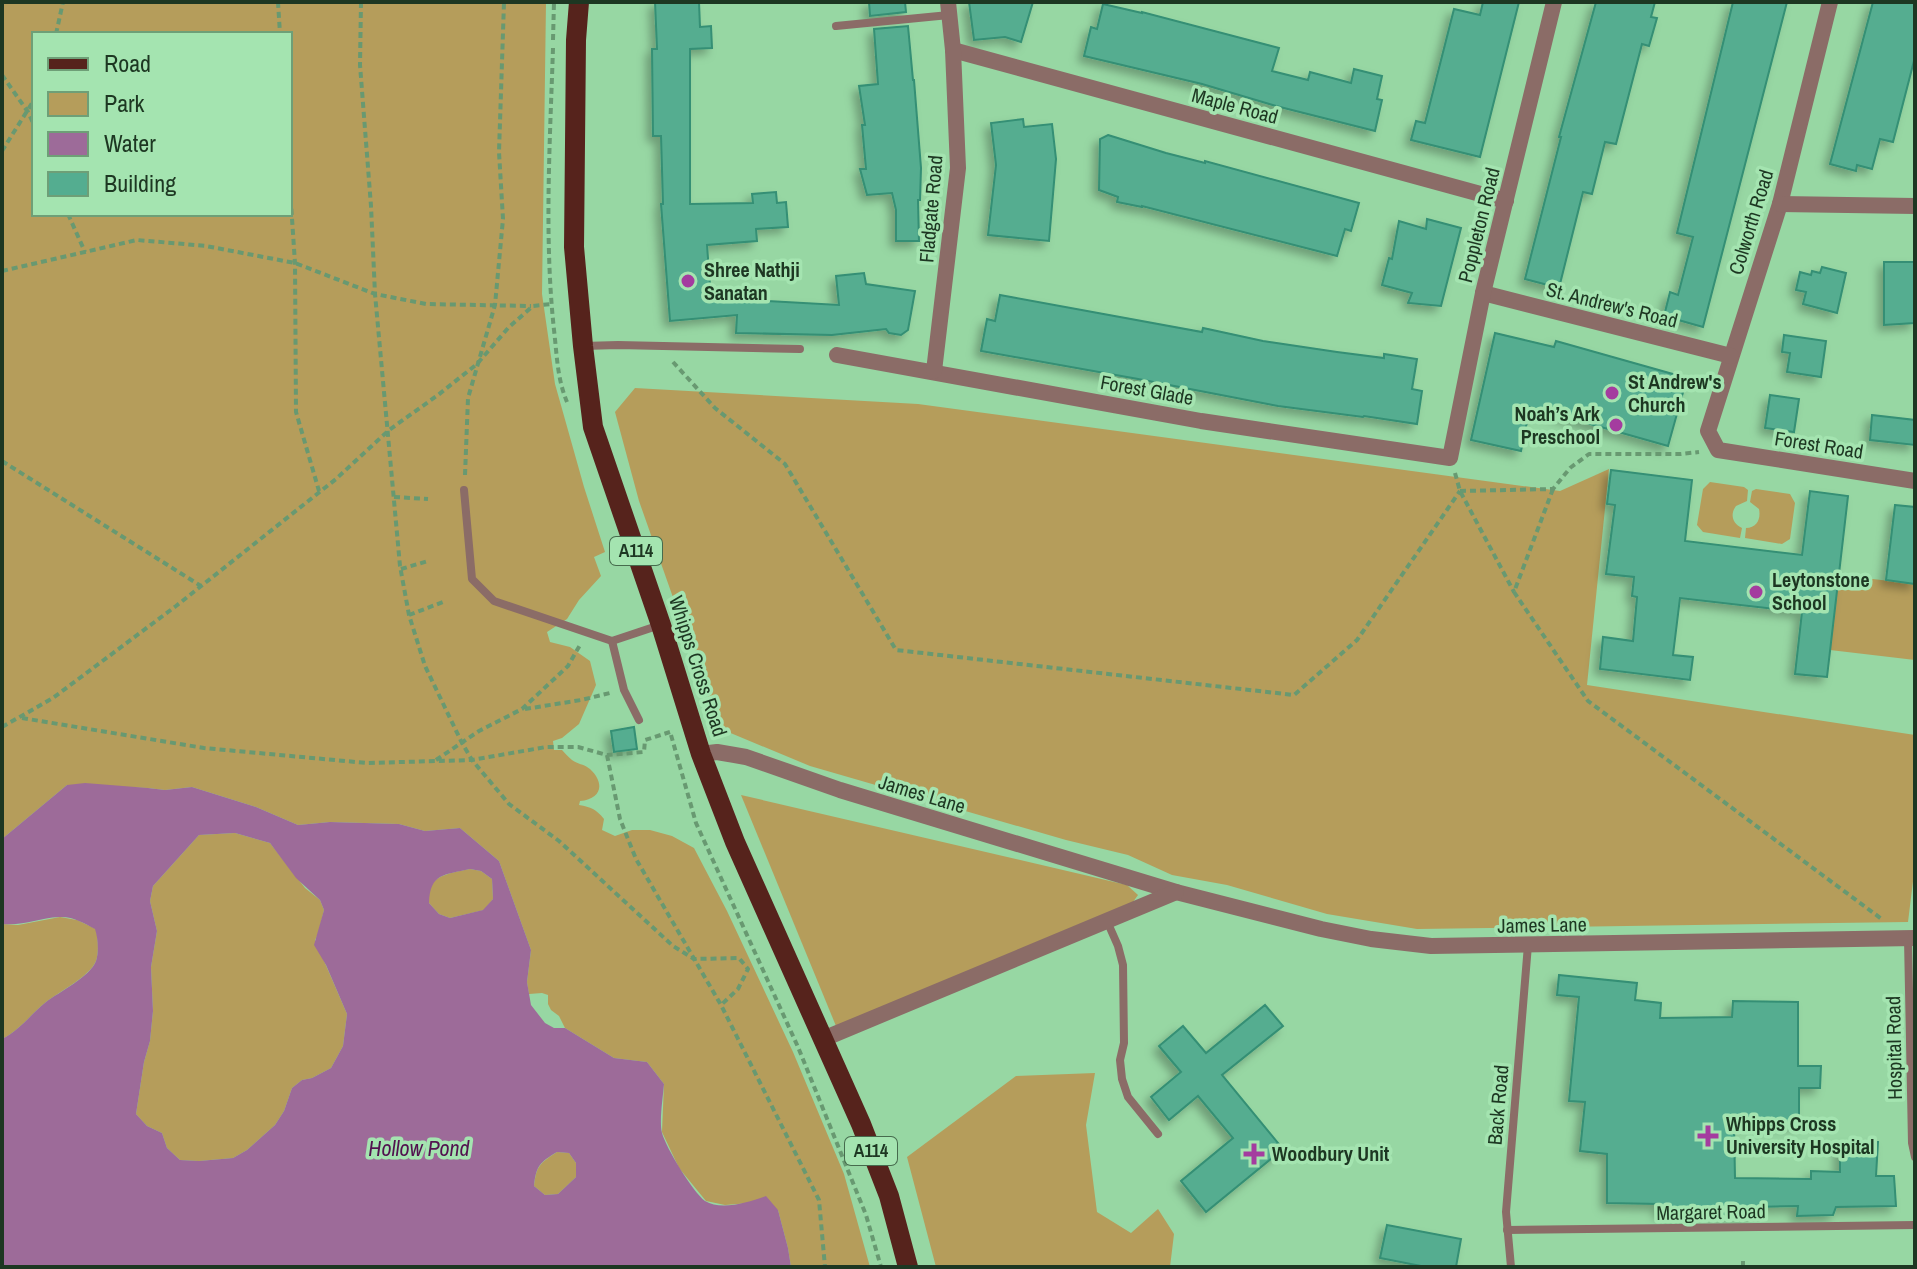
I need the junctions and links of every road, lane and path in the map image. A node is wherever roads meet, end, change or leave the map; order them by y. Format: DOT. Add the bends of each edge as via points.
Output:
graph roads {
  1 [pos="63,2"];
  2 [pos="278,2"];
  3 [pos="361,2"];
  4 [pos="504,2"];
  5 [pos="579,2"];
  6 [pos="1554,2"];
  7 [pos="1830,2"];
  8 [pos="949,8"];
  9 [pos="836,26"];
  10 [pos="56,32"];
  11 [pos="280,32"];
  12 [pos="953,50"];
  13 [pos="2,75"];
  14 [pos="32,104"];
  15 [pos="28,112"];
  16 [pos="32,121"];
  17 [pos="2,151"];
  18 [pos="1506,201"];
  19 [pos="1780,204"];
  20 [pos="1915,206"];
  21 [pos="69,216"];
  22 [pos="292,216"];
  23 [pos="85,252"];
  24 [pos="295,263"];
  25 [pos="2,271"];
  26 [pos="1483,293"];
  27 [pos="375,294"];
  28 [pos="551,304"];
  29 [pos="495,305"];
  30 [pos="533,306"];
  31 [pos="583,346"];
  32 [pos="660,346"];
  33 [pos="800,349"];
  34 [pos="837,355"];
  35 [pos="1731,356"];
  36 [pos="477,364"];
  37 [pos="934,371"];
  38 [pos="389,430"];
  39 [pos="1718,450"];
  40 [pos="1450,458"];
  41 [pos="2,461"];
  42 [pos="1915,481"];
  43 [pos="1553,489"];
  44 [pos="464,490"];
  45 [pos="319,491"];
  46 [pos="1460,491"];
  47 [pos="394,497"];
  48 [pos="428,499"];
  49 [pos="428,561"];
  50 [pos="401,569"];
  51 [pos="201,586"];
  52 [pos="1514,592"];
  53 [pos="443,602"];
  54 [pos="409,615"];
  55 [pos="661,625"];
  56 [pos="586,632"];
  57 [pos="612,641"];
  58 [pos="624,690"];
  59 [pos="522,709"];
  60 [pos="19,717"];
  61 [pos="639,720"];
  62 [pos="2,727"];
  63 [pos="670,732"];
  64 [pos="462,743"];
  65 [pos="673,743"];
  66 [pos="701,754"];
  67 [pos="607,755"];
  68 [pos="472,760"];
  69 [pos="436,761"];
  70 [pos="1176,892"];
  71 [pos="1106,920"];
  72 [pos="1911,938"];
  73 [pos="1528,945"];
  74 [pos="694,959"];
  75 [pos="721,1005"];
  76 [pos="823,1039"];
  77 [pos="1158,1134"];
  78 [pos="1915,1157"];
  79 [pos="1915,1225"];
  80 [pos="1507,1230"];
  81 [pos="825,1267"];
  82 [pos="881,1267"];
  83 [pos="908,1267"];
  84 [pos="1511,1267"];
  1 -- 10 [label="path"];
  2 -- 11 [label="path"];
  3 -- 27 [label="path" via="360,65"];
  4 -- 29 [label="path" via="499,152 503,219"];
  5 -- 31 [label="main road, Whipps Cross Road / A114" via="574,247"];
  6 -- 18 [label="street, Poppleton Road"];
  7 -- 19 [label="street, Colworth Road"];
  8 -- 9 [label="lane"];
  8 -- 12 [label="street, Fladgate Road"];
  12 -- 18 [label="street, Maple Road"];
  12 -- 37 [label="street, Fladgate Road" via="958,168"];
  13 -- 15 [label="path"];
  14 -- 15 [label="path"];
  15 -- 16 [label="path"];
  15 -- 17 [label="path"];
  18 -- 26 [label="street, Poppleton Road"];
  19 -- 20 [label="street"];
  19 -- 35 [label="street, Colworth Road"];
  21 -- 23 [label="path"];
  22 -- 24 [label="path"];
  23 -- 24 [label="path" via="137,240 206,246"];
  23 -- 25 [label="path"];
  24 -- 27 [label="path"];
  24 -- 45 [label="path" via="296,412"];
  26 -- 35 [label="street, St. Andrew's Road"];
  26 -- 40 [label="street, Poppleton Road"];
  27 -- 29 [label="path" via="426,304"];
  27 -- 38 [label="path"];
  28 -- 30 [label="path"];
  29 -- 30 [label="path"];
  29 -- 36 [label="path"];
  30 -- 36 [label="path"];
  31 -- 32 [label="lane"];
  31 -- 55 [label="main road, Whipps Cross Road / A114" via="593,427"];
  32 -- 33 [label="lane"];
  32 -- 46 [label="path" via="715,408 785,464 896,650 1294,695 1357,640"];
  34 -- 37 [label="street, Forest Glade"];
  35 -- 39 [label="street, Colworth Road" via="1708,431"];
  36 -- 38 [label="path"];
  36 -- 44 [label="path" via="468,398"];
  37 -- 40 [label="street, Forest Glade" via="1201,421"];
  38 -- 45 [label="path"];
  38 -- 47 [label="path"];
  39 -- 42 [label="street, Forest Road"];
  39 -- 43 [label="path" via="1589,454"];
  41 -- 51 [label="path"];
  43 -- 46 [label="path"];
  43 -- 52 [label="path"];
  44 -- 56 [label="lane" via="472,579 494,601"];
  45 -- 51 [label="path"];
  46 -- 52 [label="path"];
  47 -- 48 [label="path"];
  47 -- 50 [label="path"];
  49 -- 50 [label="path"];
  50 -- 54 [label="path"];
  51 -- 60 [label="path" via="53,698"];
  52 -- 72 [label="path" via="1588,701"];
  53 -- 54 [label="path"];
  54 -- 64 [label="path" via="425,666"];
  55 -- 57 [label="lane"];
  55 -- 66 [label="main road, Whipps Cross Road / A114"];
  56 -- 57 [label="lane"];
  56 -- 59 [label="path" via="568,666"];
  57 -- 58 [label="lane"];
  58 -- 59 [label="path"];
  58 -- 61 [label="lane"];
  59 -- 64 [label="path"];
  60 -- 62 [label="path"];
  60 -- 69 [label="path" via="204,748 367,763"];
  63 -- 67 [label="path" via="645,740 644,752"];
  64 -- 68 [label="path"];
  64 -- 69 [label="path"];
  65 -- 82 [label="path" via="696,823 798,1047 866,1215"];
  66 -- 70 [label="street, James Lane" via="746,757"];
  66 -- 76 [label="main road, Whipps Cross Road / A114"];
  67 -- 68 [label="path" via="578,747 546,747"];
  67 -- 74 [label="path" via="620,819 636,859"];
  68 -- 69 [label="path"];
  68 -- 74 [label="path" via="509,804"];
  70 -- 71 [label="street"];
  70 -- 73 [label="street, James Lane" via="1371,939 1431,946"];
  71 -- 76 [label="street"];
  71 -- 77 [label="lane" via="1123,965 1122,1079 1128,1097"];
  72 -- 73 [label="street, James Lane"];
  72 -- 78 [label="lane, Hospital Road"];
  73 -- 80 [label="lane, Back Road"];
  74 -- 75 [label="path"];
  74 -- 75 [label="path" via="739,958 748,969"];
  75 -- 81 [label="path" via="819,1200"];
  76 -- 83 [label="main road, Whipps Cross Road / A114" via="889,1196"];
  79 -- 80 [label="lane, Margaret Road"];
  80 -- 84 [label="lane, Back Road"];
}
